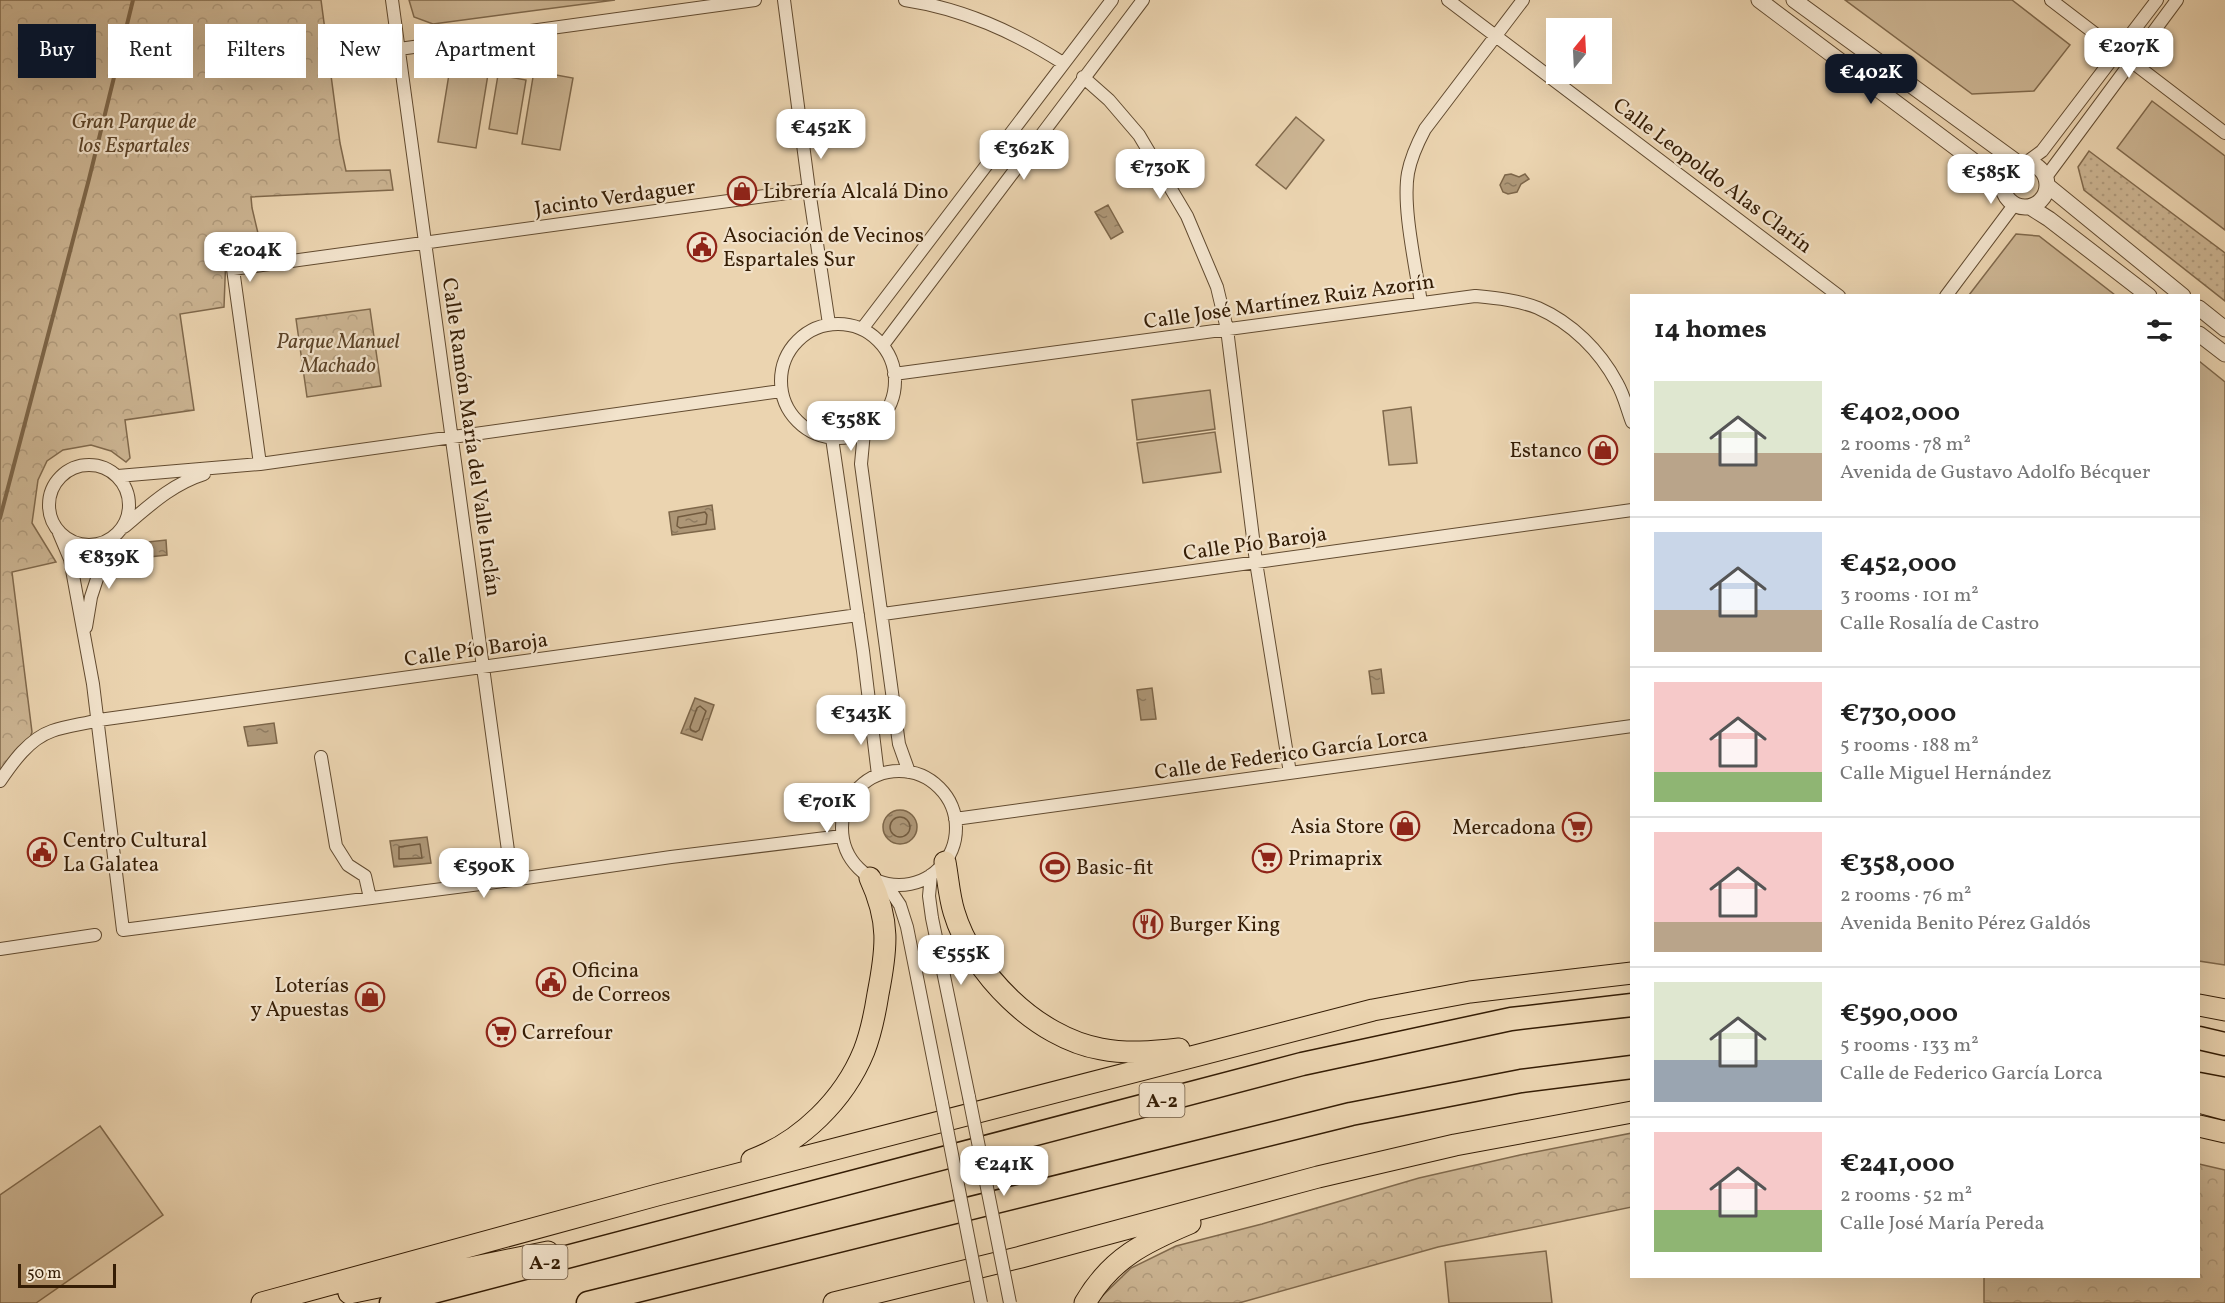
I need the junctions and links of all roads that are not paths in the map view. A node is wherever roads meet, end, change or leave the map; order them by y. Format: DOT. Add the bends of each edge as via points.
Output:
graph roads {
  1 [pos="392,0"];
  2 [pos="755,0"];
  3 [pos="784,0"];
  4 [pos="905,0"];
  5 [pos="1112,0"];
  6 [pos="1143,0"];
  7 [pos="1448,0"];
  8 [pos="1523,0"];
  9 [pos="1759,0"];
  10 [pos="1794,0"];
  11 [pos="2051,0"];
  12 [pos="2157,0"];
  13 [pos="2177,0"];
  14 [pos="395,24"];
  15 [pos="1497,36"];
  16 [pos="402,49"];
  17 [pos="2117,52"];
  18 [pos="2131,61"];
  19 [pos="1063,63"];
  20 [pos="402,71"];
  21 [pos="1083,78"];
  22 [pos="2225,133"];
  23 [pos="2022,163"];
  24 [pos="2047,181"];
  25 [pos="2002,184"];
  26 [pos="809,190"];
  27 [pos="2022,206"];
  28 [pos="425,242"];
  29 [pos="1836,294"];
  30 [pos="1948,294"];
  31 [pos="2146,294"];
  32 [pos="2181,294"];
  33 [pos="1421,303"];
  34 [pos="2200,309"];
  35 [pos="830,324"];
  36 [pos="862,329"];
  37 [pos="1227,329"];
  38 [pos="2225,329"];
  39 [pos="2200,335"];
  40 [pos="883,345"];
  41 [pos="2225,354"];
  42 [pos="894,374"];
  43 [pos="782,391"];
  44 [pos="1630,417"];
  45 [pos="864,432"];
  46 [pos="452,438"];
  47 [pos="832,438"];
  48 [pos="260,465"];
  49 [pos="231,466"];
  50 [pos="117,476"];
  51 [pos="1630,510"];
  52 [pos="122,528"];
  53 [pos="60,533"];
  54 [pos="110,539"];
  55 [pos="1256,562"];
  56 [pos="883,614"];
  57 [pos="858,615"];
  58 [pos="84,634"];
  59 [pos="483,667"];
  60 [pos="99,720"];
  61 [pos="1630,726"];
  62 [pos="321,757"];
  63 [pos="909,772"];
  64 [pos="1290,773"];
  65 [pos="878,775"];
  66 [pos="0,781"];
  67 [pos="955,819"];
  68 [pos="842,836"];
  69 [pos="938,869"];
  70 [pos="512,880"];
  71 [pos="878,881"];
  72 [pos="370,898"];
  73 [pos="95,936"];
  74 [pos="0,949"];
  75 [pos="1630,973"];
  76 [pos="1630,1005"];
  77 [pos="2200,1005"];
  78 [pos="1373,1010"];
  79 [pos="2225,1010"];
  80 [pos="2200,1038"];
  81 [pos="2225,1044"];
  82 [pos="1630,1067"];
  83 [pos="2200,1084"];
  84 [pos="2225,1089"];
  85 [pos="2200,1102"];
  86 [pos="2225,1109"];
  87 [pos="1630,1112"];
  88 [pos="2200,1126"];
  89 [pos="2225,1132"];
  90 [pos="1318,1177"];
  91 [pos="657,1195"];
  92 [pos="698,1221"];
  93 [pos="262,1303"];
  94 [pos="298,1303"];
  95 [pos="391,1303"];
  96 [pos="588,1303"];
  97 [pos="834,1303"];
  98 [pos="981,1303"];
  99 [pos="1010,1303"];
  100 [pos="1085,1303"];
  1 -- 14 [label="street, Calle Ramón María del Valle Inclán"];
  2 -- 16 [label="street"];
  3 -- 26 [label="street"];
  4 -- 19 [label="street" via="936,5 993,24"];
  5 -- 19 [label="street"];
  6 -- 21 [label="street"];
  7 -- 15 [label="street, Calle Leopoldo Alas Clarín"];
  8 -- 15 [label="street"];
  9 -- 25 [label="street"];
  10 -- 23 [label="street"];
  11 -- 17 [label="street"];
  12 -- 17 [label="street"];
  13 -- 18 [label="street"];
  15 -- 29 [label="street, Calle Leopoldo Alas Clarín"];
  15 -- 33 [label="street" via="1414,148 1407,203"];
  17 -- 18 [label="street"];
  17 -- 23 [label="street" via="2042,151"];
  18 -- 22 [label="street"];
  18 -- 24 [label="street"];
  19 -- 36 [label="street"];
  20 -- 28 [label="street, Calle Ramón María del Valle Inclán"];
  21 -- 37 [label="street" via="1109,100 1139,135 1186,216 1217,287"];
  21 -- 40 [label="street"];
  23 -- 24 [label="street" via="2036,165"];
  23 -- 25 [label="street" via="2006,171"];
  24 -- 27 [label="street" via="2042,199"];
  24 -- 32 [label="street"];
  25 -- 27 [label="street" via="2007,199"];
  26 -- 28 [label="street, Jacinto Verdaguer"];
  26 -- 35 [label="street"];
  27 -- 30 [label="street"];
  27 -- 31 [label="street" via="2049,219"];
  28 -- 46 [label="street, Calle Ramón María del Valle Inclán"];
  28 -- 48 [label="street, Jacinto Verdaguer" via="233,269"];
  33 -- 37 [label="street, Calle José Martínez Ruiz Azorín"];
  33 -- 44 [label="street, Calle José Martínez Ruiz Azorín" via="1475,296 1538,309 1577,332 1599,354 1618,384"];
  34 -- 38 [label="street"];
  35 -- 36 [label="street"];
  35 -- 43 [label="street" via="798,340 787,355"];
  36 -- 40 [label="street"];
  37 -- 42 [label="street, Calle José Martínez Ruiz Azorín"];
  37 -- 55 [label="street"];
  39 -- 41 [label="street"];
  40 -- 42 [label="street"];
  42 -- 45 [label="street" via="893,397 887,411"];
  43 -- 46 [label="street"];
  43 -- 47 [label="street" via="792,415 806,428"];
  45 -- 47 [label="street"];
  45 -- 56 [label="street" via="861,464"];
  46 -- 48 [label="street"];
  46 -- 59 [label="street, Calle Ramón María del Valle Inclán"];
  47 -- 57 [label="street"];
  48 -- 49 [label="street"];
  49 -- 50 [label="street"];
  49 -- 52 [label="street" via="188,479"];
  50 -- 52 [label="street" via="130,507"];
  50 -- 53 [label="street" via="107,469 83,464 60,476 53,486 48,510"];
  51 -- 55 [label="street, Calle Pío Baroja"];
  52 -- 54 [label="street"];
  53 -- 54 [label="street" via="84,545"];
  53 -- 58 [label="street" via="70,559"];
  54 -- 58 [label="street" via="91,597"];
  55 -- 56 [label="street, Calle Pío Baroja"];
  55 -- 64 [label="street"];
  56 -- 63 [label="street" via="897,733"];
  57 -- 59 [label="street, Calle Pío Baroja"];
  57 -- 65 [label="street"];
  58 -- 60 [label="street"];
  59 -- 60 [label="street, Calle Pío Baroja"];
  59 -- 70 [label="street, Calle Ramón María del Valle Inclán"];
  60 -- 66 [label="street, Calle Pío Baroja" via="51,731 37,739"];
  60 -- 72 [label="street" via="123,930"];
  61 -- 64 [label="street, Calle de Federico García Lorca"];
  62 -- 72 [label="street" via="336,846 348,864 365,876"];
  63 -- 65 [label="street"];
  63 -- 67 [label="street" via="940,789"];
  64 -- 67 [label="street, Calle de Federico García Lorca"];
  65 -- 68 [label="street" via="861,785 849,799 842,817"];
  67 -- 69 [label="street" via="954,843"];
  68 -- 70 [label="street"];
  68 -- 71 [label="street" via="856,867"];
  69 -- 71 [label="street" via="914,883"];
  69 -- 78 [label="highway" via="968,944 987,976 1023,1012 1057,1034 1100,1049 1147,1053 1187,1048 1340,1011"];
  69 -- 99 [label="street, bridge" via="929,896 932,918"];
  70 -- 72 [label="street"];
  71 -- 91 [label="highway" via="885,921 885,956 864,1052 848,1081 799,1135 770,1153"];
  71 -- 98 [label="street, bridge" via="900,905 907,927"];
  73 -- 74 [label="street"];
  75 -- 78 [label="highway" via="1470,992"];
  76 -- 92 [label="highway, A-2" via="1511,1019 1302,1064"];
  77 -- 79 [label="highway"];
  78 -- 91 [label="highway"];
  80 -- 81 [label="highway"];
  82 -- 96 [label="highway" via="1521,1082 1351,1114"];
  83 -- 84 [label="highway"];
  85 -- 86 [label="highway"];
  87 -- 90 [label="highway" via="1455,1144"];
  88 -- 89 [label="highway"];
  90 -- 97 [label="highway"];
  90 -- 100 [label="highway" via="1150,1239 1114,1264"];
  91 -- 93 [label="highway"];
  92 -- 94 [label="highway"];
  92 -- 95 [label="highway, A-2"];
}
